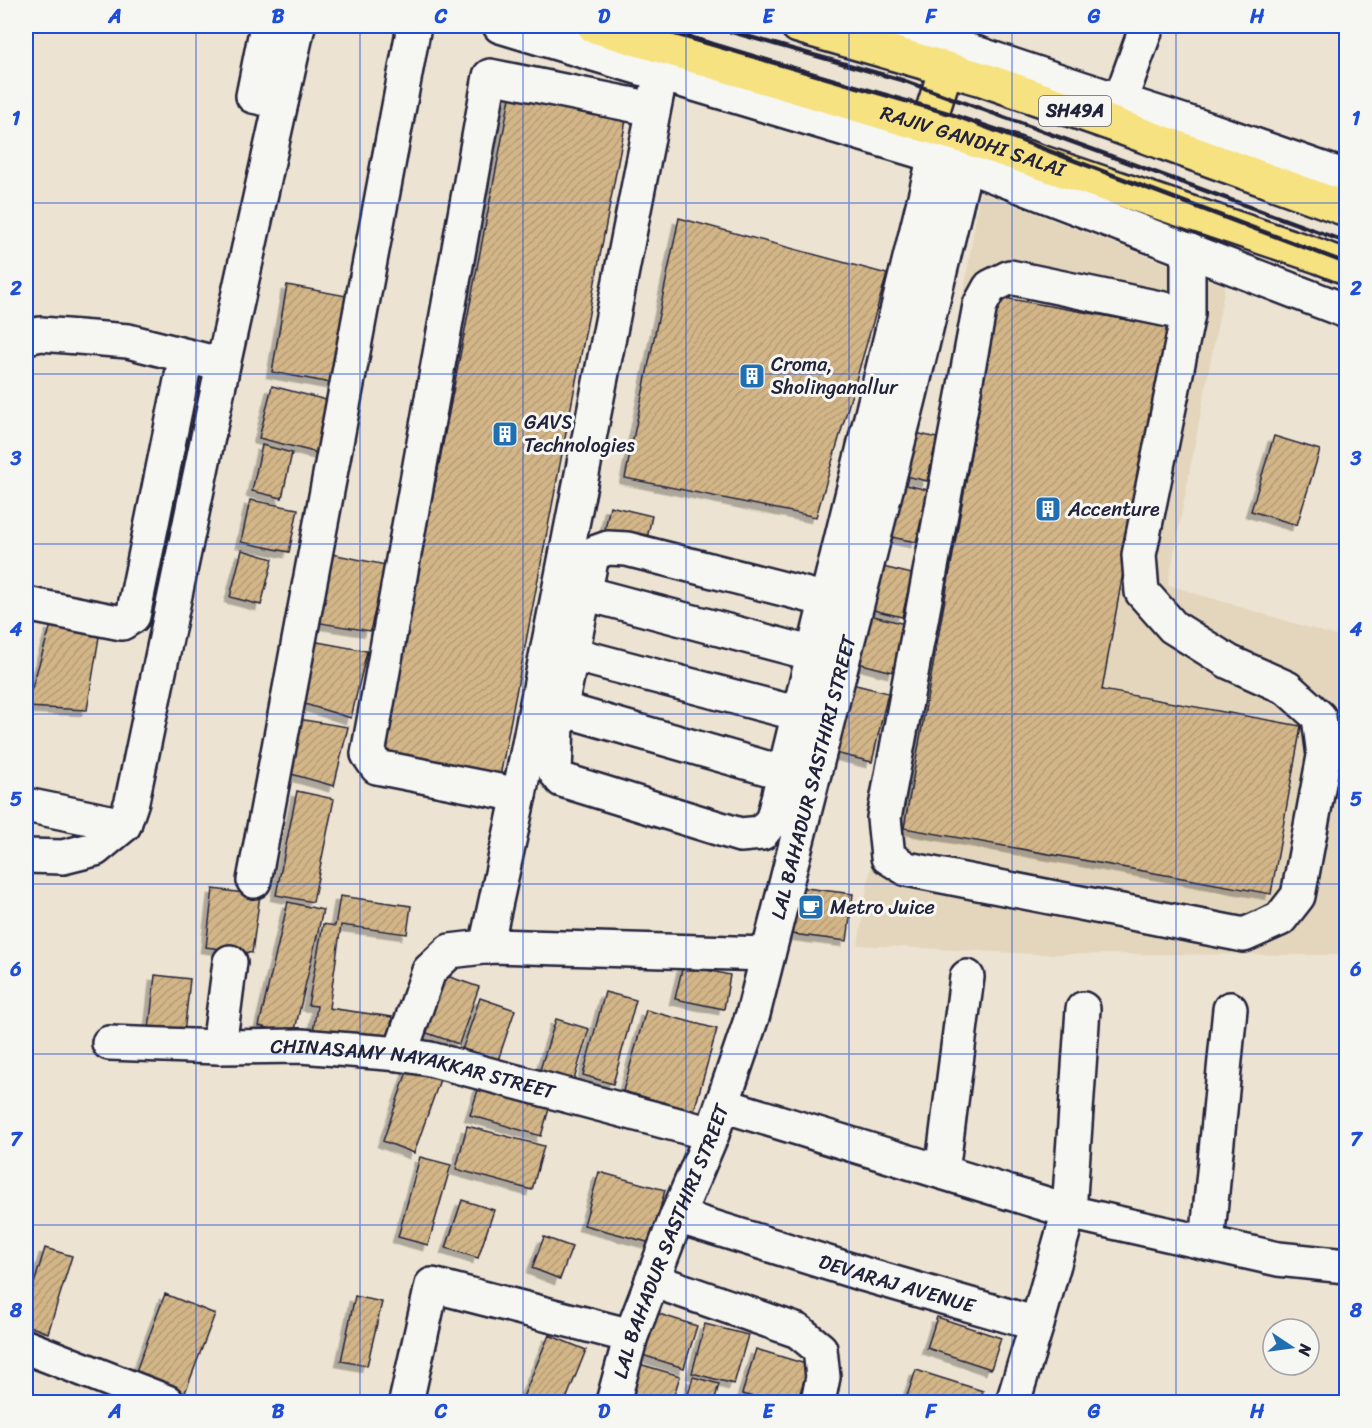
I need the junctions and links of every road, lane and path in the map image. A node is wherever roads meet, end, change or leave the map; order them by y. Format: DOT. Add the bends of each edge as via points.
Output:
graph roads {
  1 [pos="267,26"];
  2 [pos="298,26"];
  3 [pos="414,26"];
  4 [pos="500,26"];
  5 [pos="594,26"];
  6 [pos="798,26"];
  7 [pos="894,26"];
  8 [pos="1147,26"];
  9 [pos="946,69"];
  10 [pos="661,73"];
  11 [pos="1120,101"];
  12 [pos="280,102"];
  13 [pos="653,109"];
  14 [pos="950,146"];
  15 [pos="1347,177"];
  16 [pos="1347,209"];
  17 [pos="1188,250"];
  18 [pos="1347,267"];
  19 [pos="1347,311"];
  20 [pos="1188,315"];
  21 [pos="26,337"];
  22 [pos="186,356"];
  23 [pos="223,366"];
  24 [pos="584,593"];
  25 [pos="827,600"];
  26 [pos="26,603"];
  27 [pos="572,654"];
  28 [pos="814,654"];
  29 [pos="561,709"];
  30 [pos="799,714"];
  31 [pos="784,773"];
  32 [pos="519,795"];
  33 [pos="26,805"];
  34 [pos="124,825"];
  35 [pos="26,856"];
  36 [pos="254,880"];
  37 [pos="486,947"];
  38 [pos="768,954"];
  39 [pos="230,962"];
  40 [pos="967,977"];
  41 [pos="1083,1009"];
  42 [pos="1230,1009"];
  43 [pos="109,1043"];
  44 [pos="219,1047"];
  45 [pos="400,1054"];
  46 [pos="717,1119"];
  47 [pos="942,1172"];
  48 [pos="1069,1211"];
  49 [pos="677,1216"];
  50 [pos="1207,1243"];
  51 [pos="1347,1266"];
  52 [pos="652,1280"];
  53 [pos="1037,1324"];
  54 [pos="631,1336"];
  55 [pos="26,1347"];
  56 [pos="105,1392"];
  57 [pos="167,1402"];
  58 [pos="406,1402"];
  59 [pos="613,1402"];
  60 [pos="818,1402"];
  61 [pos="1013,1402"];
  1 -- 12 [label="street" via="253,96"];
  2 -- 12 [label="street"];
  3 -- 36 [label="street"];
  4 -- 10 [label="street"];
  5 -- 14 [label="main road, RAJIV GANDHI SALAI"];
  6 -- 9 [label="main road, SH49A"];
  7 -- 11 [label="street"];
  8 -- 11 [label="street"];
  9 -- 14 [label="main road"];
  9 -- 16 [label="main road, SH49A"];
  10 -- 13 [label="street"];
  10 -- 14 [label="street"];
  11 -- 15 [label="street"];
  12 -- 23 [label="street"];
  13 -- 32 [label="street"];
  13 -- 32 [label="street" via="490,76 368,754 377,767"];
  14 -- 17 [label="street"];
  14 -- 18 [label="main road, RAJIV GANDHI SALAI"];
  14 -- 25 [label="street"];
  14 -- 38 [label="street, LAL BAHADUR SASTHIRI STREET" via="909,399"];
  17 -- 19 [label="street"];
  17 -- 20 [label="street"];
  20 -- 20 [label="street" via="1138,555 1143,592 1173,627 1229,662 1295,695 1319,717 1324,756 1298,896 1280,919 1244,935 907,869 888,857 884,818 980,305 990,287 1010,277"];
  21 -- 22 [label="street" via="41,334 128,341"];
  22 -- 23 [label="street"];
  22 -- 26 [label="street" via="133,616 122,622"];
  23 -- 34 [label="street"];
  24 -- 25 [label="street" via="594,553 608,548 627,549"];
  24 -- 27 [label="street"];
  24 -- 28 [label="street"];
  25 -- 28 [label="street"];
  27 -- 29 [label="street"];
  27 -- 30 [label="street"];
  28 -- 30 [label="street"];
  29 -- 31 [label="street"];
  29 -- 31 [label="street" via="555,771 562,780 740,835 762,833 773,819"];
  30 -- 31 [label="street"];
  32 -- 37 [label="street"];
  33 -- 34 [label="street"];
  34 -- 35 [label="street" via="95,849 63,857"];
  37 -- 38 [label="street"];
  37 -- 45 [label="street" via="450,951 429,971"];
  38 -- 46 [label="street, LAL BAHADUR SASTHIRI STREET" via="753,1014"];
  39 -- 44 [label="street"];
  40 -- 47 [label="street"];
  41 -- 48 [label="street"];
  42 -- 50 [label="street"];
  43 -- 44 [label="street, CHINASAMY NAYAKKAR STREET"];
  44 -- 45 [label="street, CHINASAMY NAYAKKAR STREET" via="301,1046"];
  45 -- 46 [label="street, CHINASAMY NAYAKKAR STREET"];
  46 -- 47 [label="street, CHINASAMY NAYAKKAR STREET"];
  46 -- 49 [label="street, LAL BAHADUR SASTHIRI STREET"];
  47 -- 48 [label="street, CHINASAMY NAYAKKAR STREET"];
  48 -- 50 [label="street, CHINASAMY NAYAKKAR STREET"];
  48 -- 53 [label="street"];
  49 -- 52 [label="street, LAL BAHADUR SASTHIRI STREET"];
  49 -- 53 [label="street, DEVARAJ AVENUE"];
  50 -- 51 [label="street, CHINASAMY NAYAKKAR STREET" via="1278,1258"];
  52 -- 54 [label="street, LAL BAHADUR SASTHIRI STREET"];
  52 -- 60 [label="street" via="798,1331 820,1349 823,1377"];
  53 -- 61 [label="street"];
  54 -- 58 [label="street" via="432,1286"];
  54 -- 59 [label="street, LAL BAHADUR SASTHIRI STREET"];
  55 -- 56 [label="street"];
  56 -- 57 [label="street"];
}
